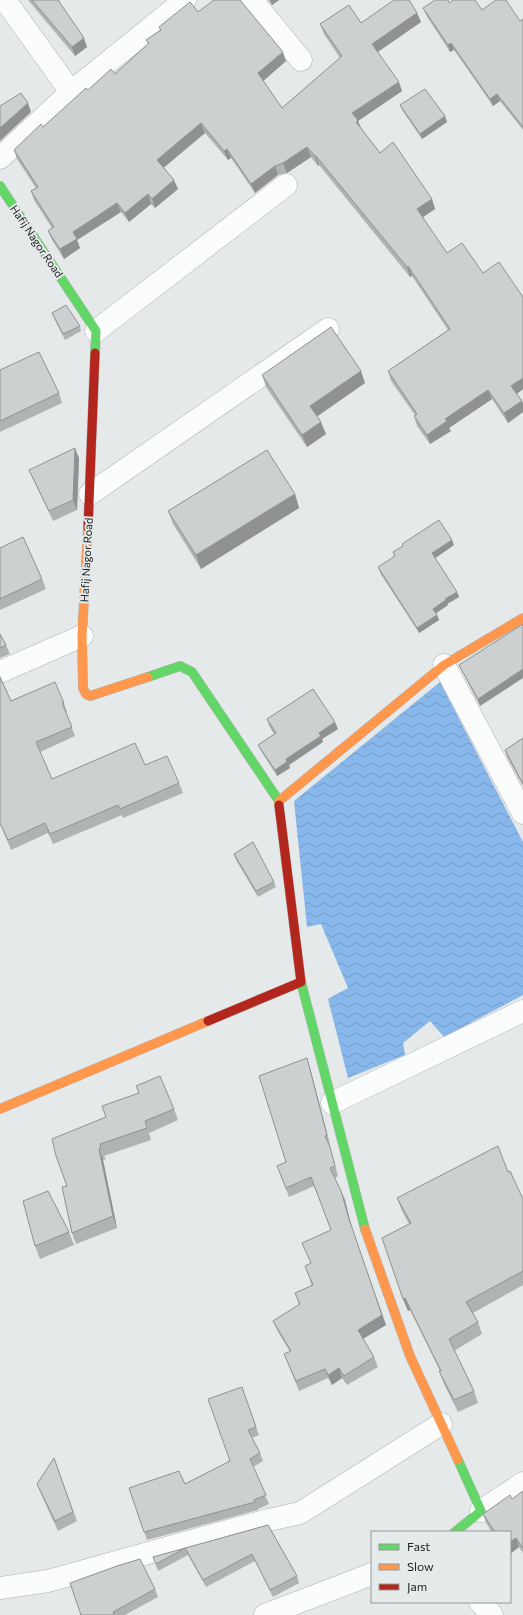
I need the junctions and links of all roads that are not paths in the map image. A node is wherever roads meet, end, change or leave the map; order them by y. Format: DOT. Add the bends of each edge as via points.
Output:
graph roads {
  1 [pos="5,0"];
  2 [pos="185,0"];
  3 [pos="252,0"];
  4 [pos="301,60"];
  5 [pos="71,92"];
  6 [pos="0,158"];
  7 [pos="286,185"];
  8 [pos="0,186"];
  9 [pos="328,329"];
  10 [pos="96,332"];
  11 [pos="90,494"];
  12 [pos="523,618"];
  13 [pos="82,636"];
  14 [pos="444,665"];
  15 [pos="0,672"];
  16 [pos="279,800"];
  17 [pos="523,813"];
  18 [pos="301,982"];
  19 [pos="523,1011"];
  20 [pos="332,1103"];
  21 [pos="0,1109"];
  22 [pos="441,1424"];
  23 [pos="523,1483"];
  24 [pos="481,1511"];
  25 [pos="456,1531"];
  26 [pos="371,1574"];
  27 [pos="0,1588"];
  28 [pos="481,1603"];
  29 [pos="265,1615"];
  30 [pos="492,1615"];
  1 -- 5 [label="street"];
  2 -- 5 [label="street"];
  3 -- 4 [label="street"];
  5 -- 6 [label="street"];
  7 -- 10 [label="street"];
  8 -- 10 [label="street, Hafij Nagor Road"];
  9 -- 11 [label="street"];
  10 -- 11 [label="street, Hafij Nagor Road"];
  11 -- 13 [label="street, Hafij Nagor Road"];
  12 -- 14 [label="street"];
  13 -- 15 [label="street"];
  13 -- 16 [label="street, Hafij Nagor Road" via="83,688 90,696 180,666 192,672"];
  14 -- 16 [label="street"];
  14 -- 17 [label="street"];
  16 -- 18 [label="street"];
  18 -- 20 [label="street"];
  18 -- 21 [label="street"];
  19 -- 20 [label="street"];
  20 -- 22 [label="street" via="367,1232 410,1356"];
  22 -- 24 [label="street"];
  22 -- 27 [label="street" via="300,1513 48,1581"];
  23 -- 24 [label="street"];
  24 -- 25 [label="street"];
  26 -- 29 [label="street"];
  28 -- 30 [label="street"];
}
